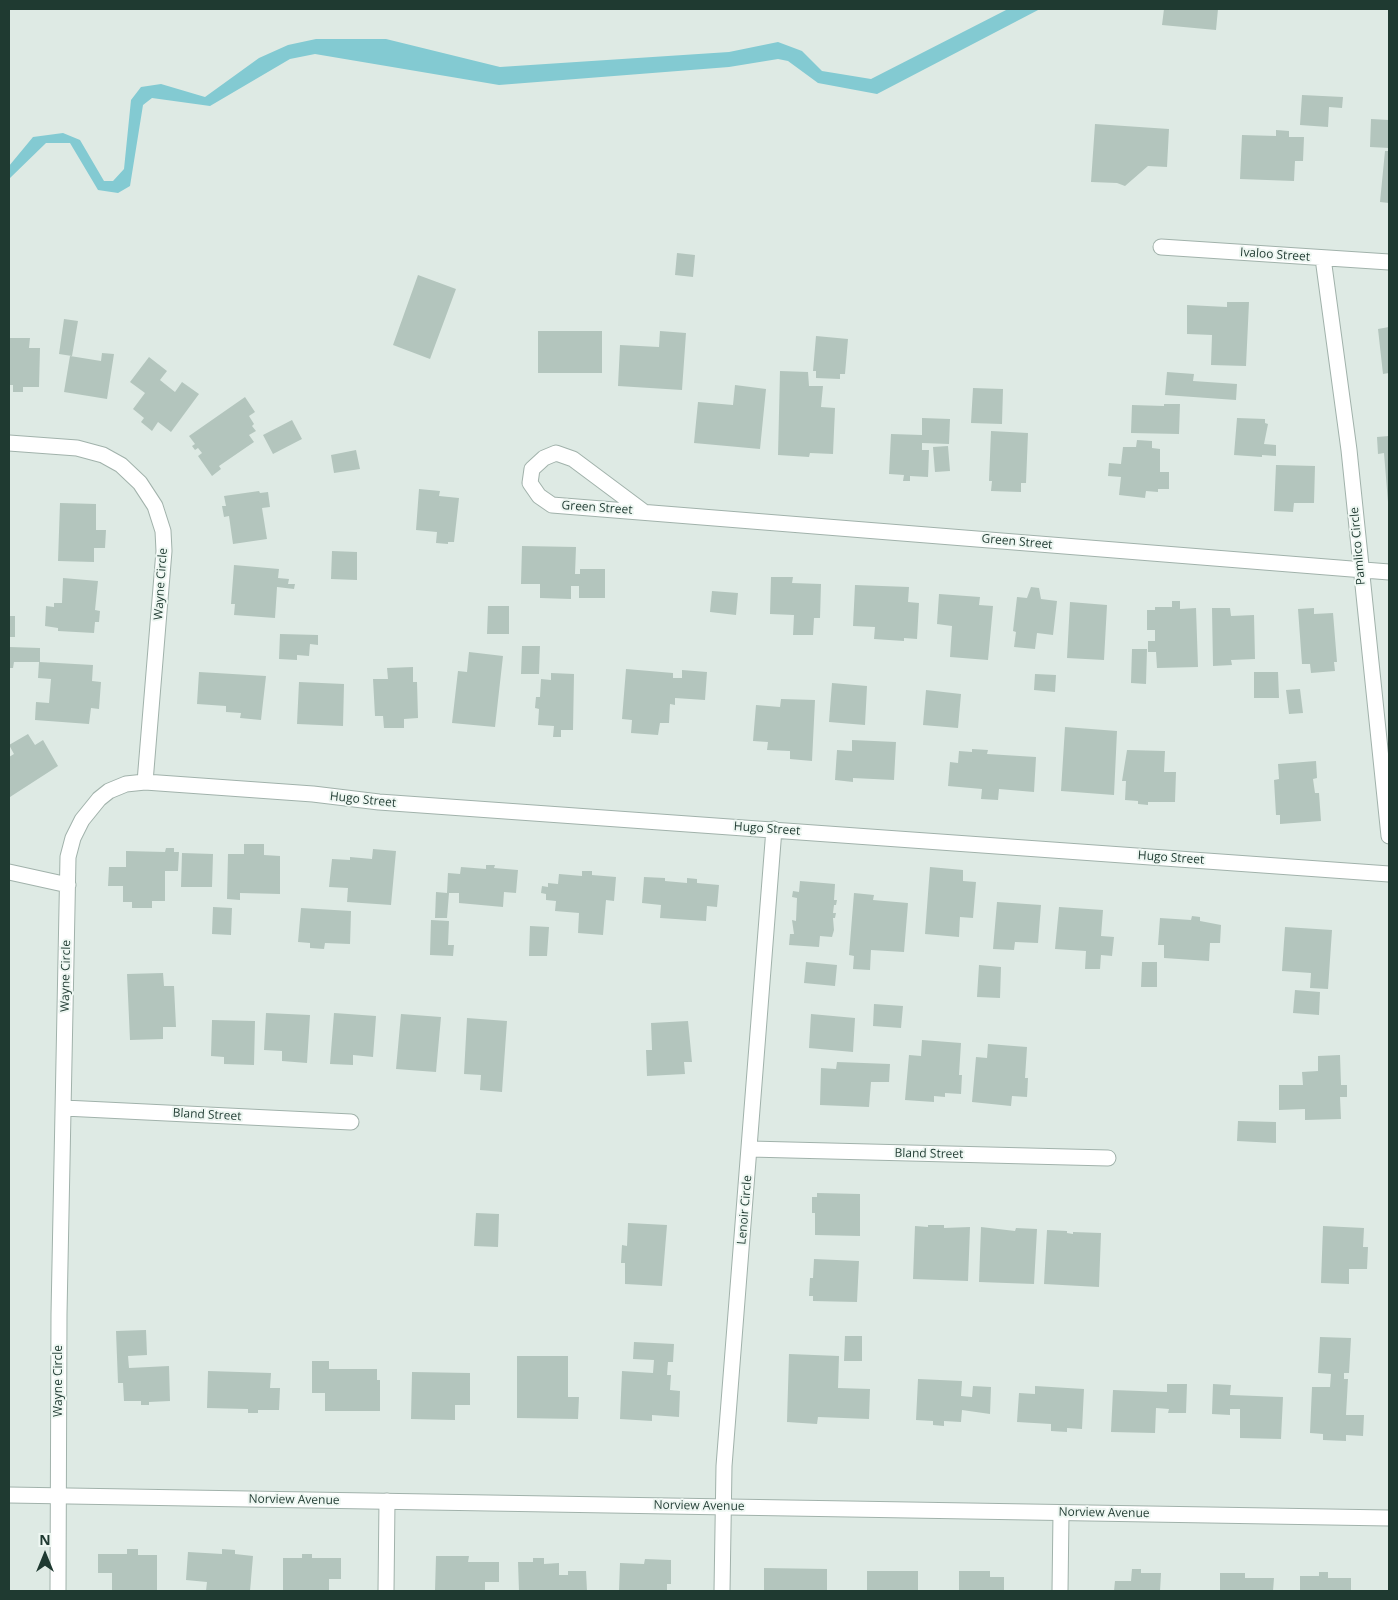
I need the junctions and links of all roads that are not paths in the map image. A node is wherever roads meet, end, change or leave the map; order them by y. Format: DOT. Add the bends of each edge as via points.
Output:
graph roads {
  1 [pos="1161,247"];
  2 [pos="1323,258"];
  3 [pos="1389,262"];
  4 [pos="9,443"];
  5 [pos="644,512"];
  6 [pos="1360,570"];
  7 [pos="1389,572"];
  8 [pos="145,782"];
  9 [pos="774,829"];
  10 [pos="1389,836"];
  11 [pos="9,872"];
  12 [pos="1389,874"];
  13 [pos="68,885"];
  14 [pos="64,1108"];
  15 [pos="351,1122"];
  16 [pos="750,1150"];
  17 [pos="1108,1158"];
  18 [pos="9,1495"];
  19 [pos="59,1496"];
  20 [pos="387,1501"];
  21 [pos="723,1506"];
  22 [pos="1061,1513"];
  23 [pos="1389,1518"];
  24 [pos="58,1591"];
  25 [pos="386,1591"];
  26 [pos="722,1591"];
  27 [pos="1060,1591"];
  1 -- 2 [label="street, Ivaloo Street"];
  2 -- 3 [label="street, Ivaloo Street"];
  2 -- 6 [label="street, Pamlico Circle" via="1349,450"];
  4 -- 8 [label="street, Wayne Circle" via="77,448 103,455 121,465 155,506 163,531 164,551"];
  5 -- 5 [label="street, Green Street" via="572,459 556,453 532,469 530,483 539,496 552,505"];
  5 -- 6 [label="street, Green Street"];
  6 -- 7 [label="street, Green Street"];
  6 -- 10 [label="street, Pamlico Circle"];
  8 -- 9 [label="street, Hugo Street" via="379,802"];
  8 -- 13 [label="street, Wayne Circle" via="126,784 110,791 82,820 68,857"];
  9 -- 12 [label="street, Hugo Street"];
  9 -- 16 [label="street, Lenoir Circle"];
  11 -- 13 [label="street"];
  13 -- 14 [label="street, Wayne Circle"];
  14 -- 15 [label="street, Bland Street"];
  14 -- 19 [label="street, Wayne Circle"];
  16 -- 17 [label="street, Bland Street"];
  16 -- 21 [label="street, Lenoir Circle"];
  18 -- 19 [label="street, Norview Avenue"];
  19 -- 20 [label="street, Norview Avenue"];
  19 -- 24 [label="street, Wayne Circle"];
  20 -- 21 [label="street, Norview Avenue"];
  20 -- 25 [label="street"];
  21 -- 22 [label="street, Norview Avenue"];
  21 -- 26 [label="street, Lenoir Circle"];
  22 -- 23 [label="street, Norview Avenue"];
  22 -- 27 [label="street"];
}
